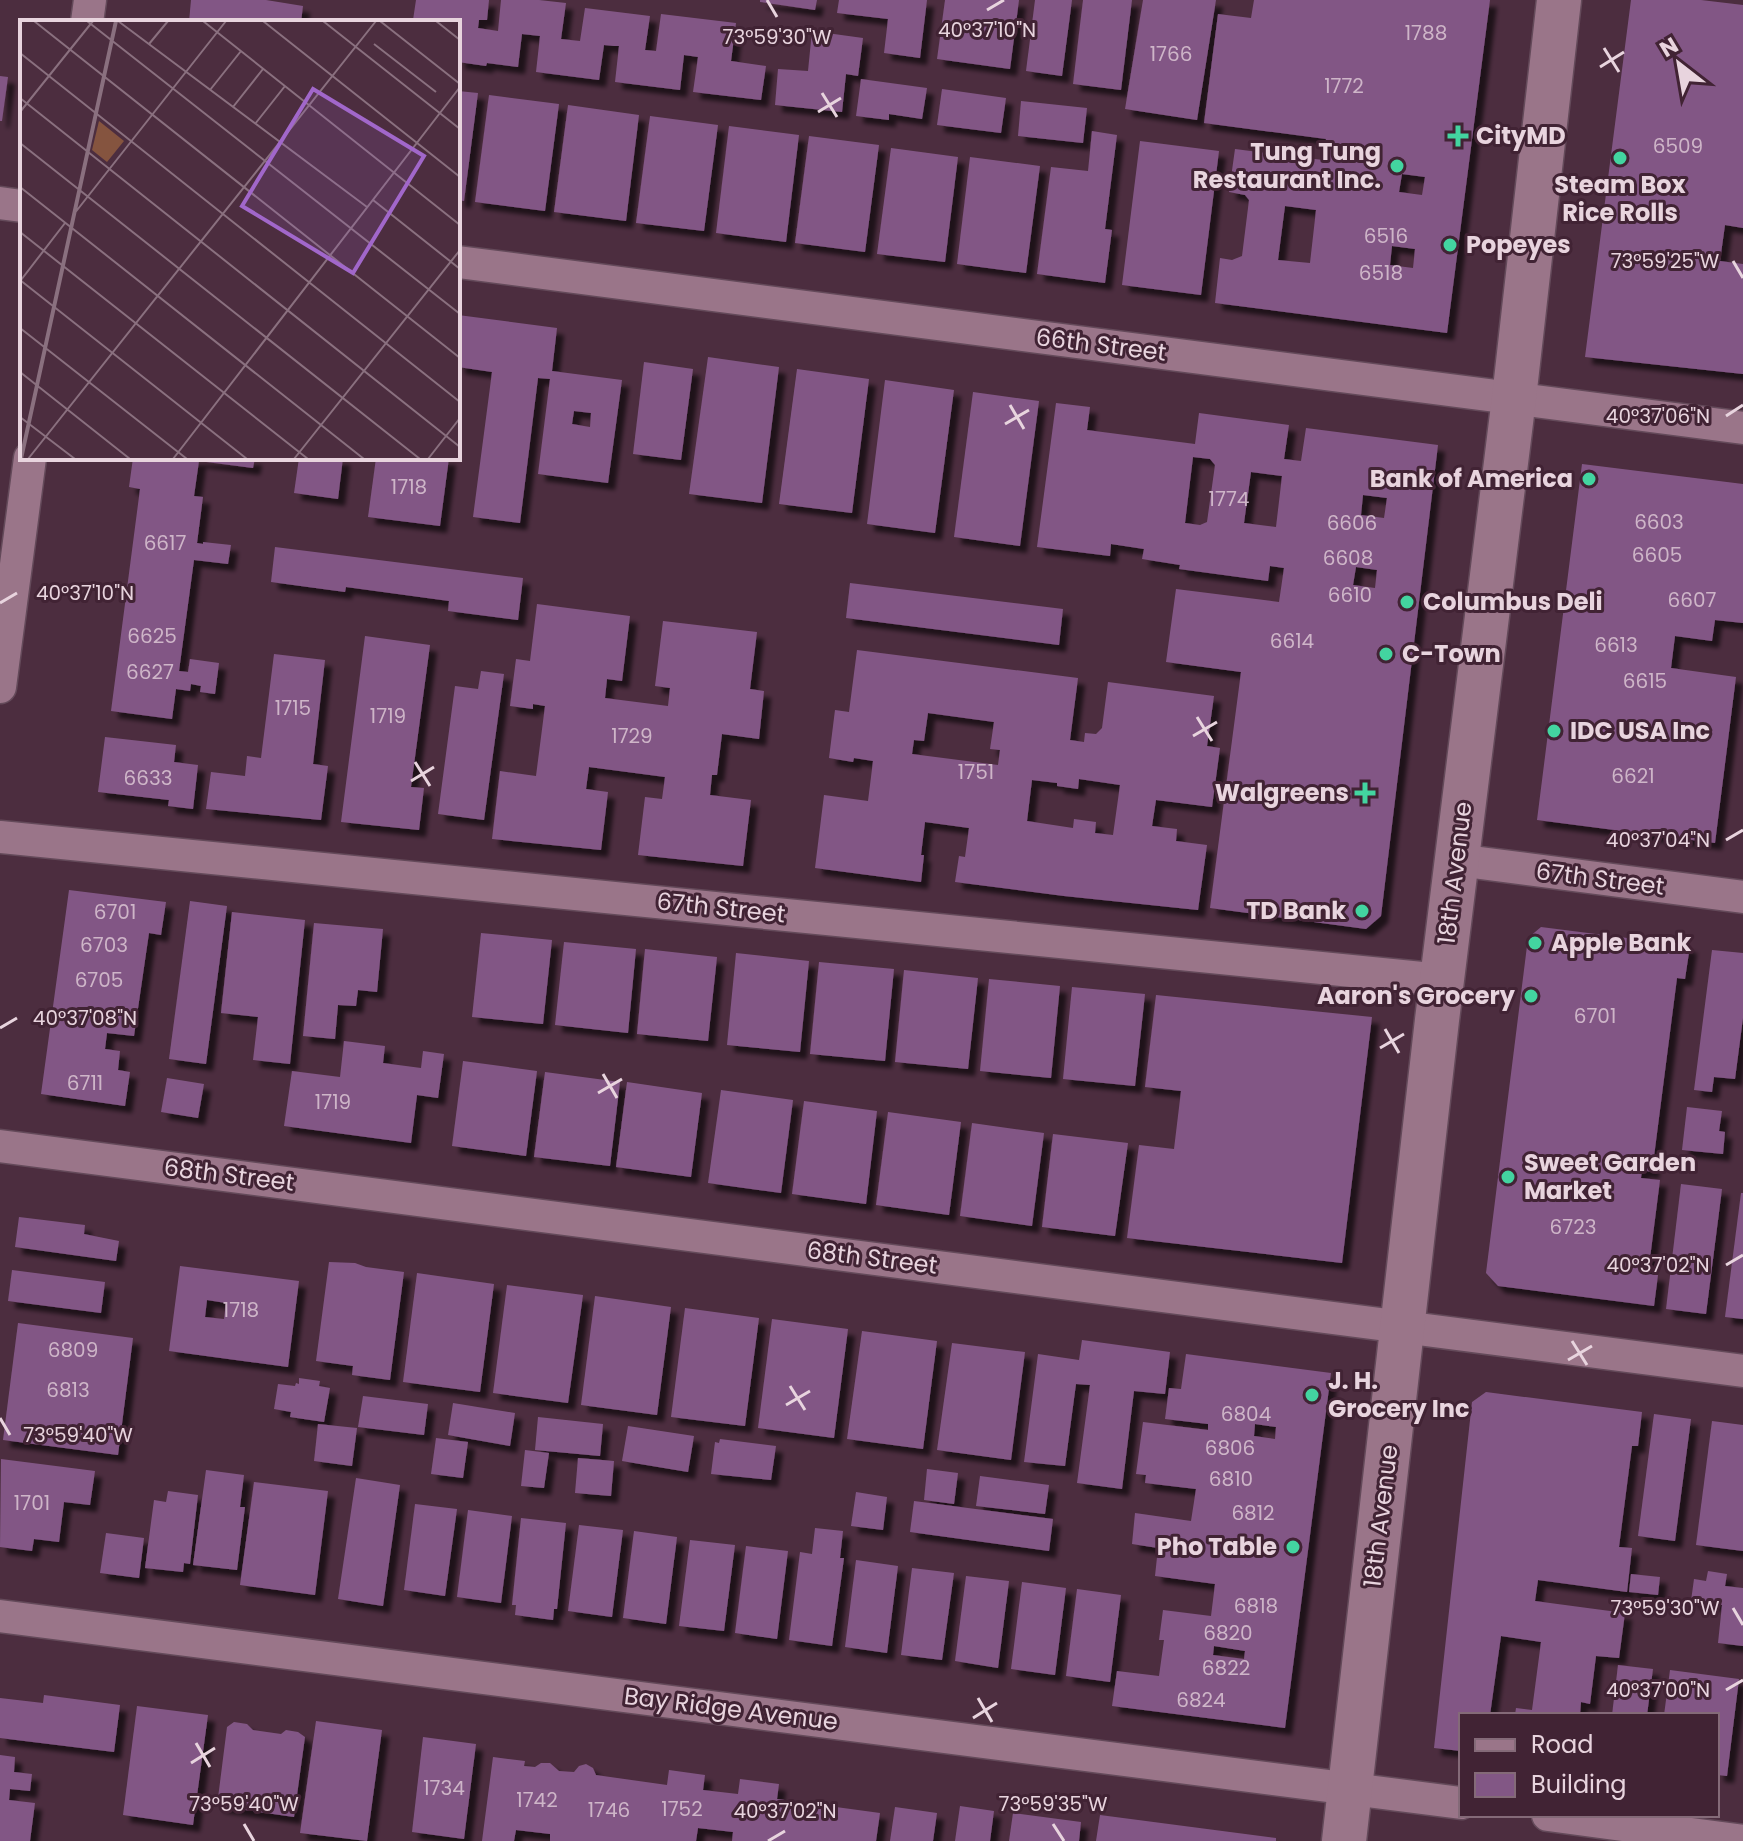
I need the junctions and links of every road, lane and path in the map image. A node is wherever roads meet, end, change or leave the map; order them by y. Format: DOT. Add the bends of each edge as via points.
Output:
graph roads {
  1 [pos="90,0"];
  2 [pos="1559,0"];
  3 [pos="87,20"];
  4 [pos="0,203"];
  5 [pos="20,206"];
  6 [pos="460,262"];
  7 [pos="1514,398"];
  8 [pos="1743,428"];
  9 [pos="30,460"];
  10 [pos="0,687"];
  11 [pos="0,837"];
  12 [pos="1457,860"];
  13 [pos="1743,897"];
  14 [pos="1442,980"];
  15 [pos="0,1146"];
  16 [pos="1403,1326"];
  17 [pos="1743,1371"];
  18 [pos="0,1616"];
  19 [pos="1350,1789"];
  20 [pos="1459,1803"];
  21 [pos="1563,1817"];
  22 [pos="1344,1841"];
  23 [pos="1743,1841"];
  1 -- 3 [label="street"];
  2 -- 7 [label="street, 18th Avenue"];
  4 -- 5 [label="street"];
  6 -- 7 [label="street, 66th Street"];
  7 -- 8 [label="street, 66th Street"];
  7 -- 12 [label="street, 18th Avenue"];
  9 -- 10 [label="street"];
  11 -- 14 [label="street, 67th Street"];
  12 -- 13 [label="street, 67th Street"];
  12 -- 14 [label="street, 18th Avenue"];
  14 -- 16 [label="street, 18th Avenue"];
  15 -- 16 [label="street, 68th Street"];
  16 -- 17 [label="street, 68th Street"];
  16 -- 19 [label="street, 18th Avenue"];
  18 -- 19 [label="street, Bay Ridge Avenue"];
  19 -- 20 [label="street, Bay Ridge Avenue"];
  19 -- 22 [label="street, 18th Avenue"];
  21 -- 23 [label="street"];
}
